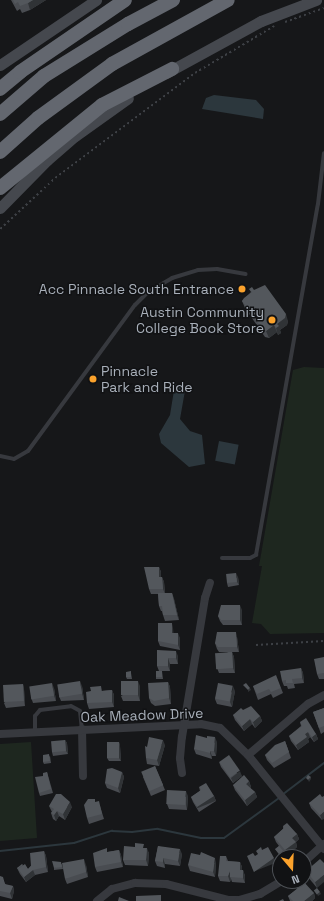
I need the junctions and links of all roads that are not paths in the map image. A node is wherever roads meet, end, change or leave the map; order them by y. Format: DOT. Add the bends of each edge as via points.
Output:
graph roads {
  1 [pos="96,0"];
  2 [pos="125,0"];
  3 [pos="173,0"];
  4 [pos="228,0"];
  5 [pos="316,0"];
  6 [pos="0,65"];
  7 [pos="172,69"];
  8 [pos="0,89"];
  9 [pos="0,114"];
  10 [pos="0,152"];
  11 [pos="324,153"];
  12 [pos="0,188"];
  13 [pos="0,208"];
  14 [pos="246,274"];
  15 [pos="0,456"];
  16 [pos="222,558"];
  17 [pos="210,584"];
  18 [pos="324,695"];
  19 [pos="186,725"];
  20 [pos="82,730"];
  21 [pos="35,732"];
  22 [pos="0,734"];
  23 [pos="248,755"];
  24 [pos="182,773"];
  25 [pos="83,776"];
  26 [pos="323,846"];
  27 [pos="312,855"];
  28 [pos="272,887"];
  29 [pos="97,901"];
  1 -- 6 [label="main road"];
  2 -- 8 [label="highway" via="20,72"];
  3 -- 9 [label="highway" via="128,24 44,76"];
  4 -- 10 [label="highway" via="112,64 38,118"];
  5 -- 7 [label="main road" via="261,21"];
  7 -- 12 [label="highway" via="102,105"];
  7 -- 13 [label="main road" via="75,136 47,160"];
  11 -- 16 [label="lane" via="318,204 256,555 250,558"];
  14 -- 15 [label="lane" via="217,269 198,270 172,278 148,292 28,451 14,459"];
  17 -- 19 [label="street" via="205,598"];
  18 -- 23 [label="street" via="308,704"];
  19 -- 20 [label="street, Oak Meadow Drive"];
  19 -- 23 [label="street, Oak Meadow Drive" via="205,724 220,728"];
  19 -- 24 [label="street" via="180,758"];
  20 -- 21 [label="street, Oak Meadow Drive"];
  20 -- 21 [label="lane" via="80,711 71,706 40,710 36,716"];
  20 -- 25 [label="street"];
  21 -- 22 [label="street, Oak Meadow Drive"];
  23 -- 26 [label="street, Oak Meadow Drive"];
  26 -- 27 [label="street"];
  28 -- 29 [label="street" via="260,894 229,900 166,884 135,883 112,889"];
}
